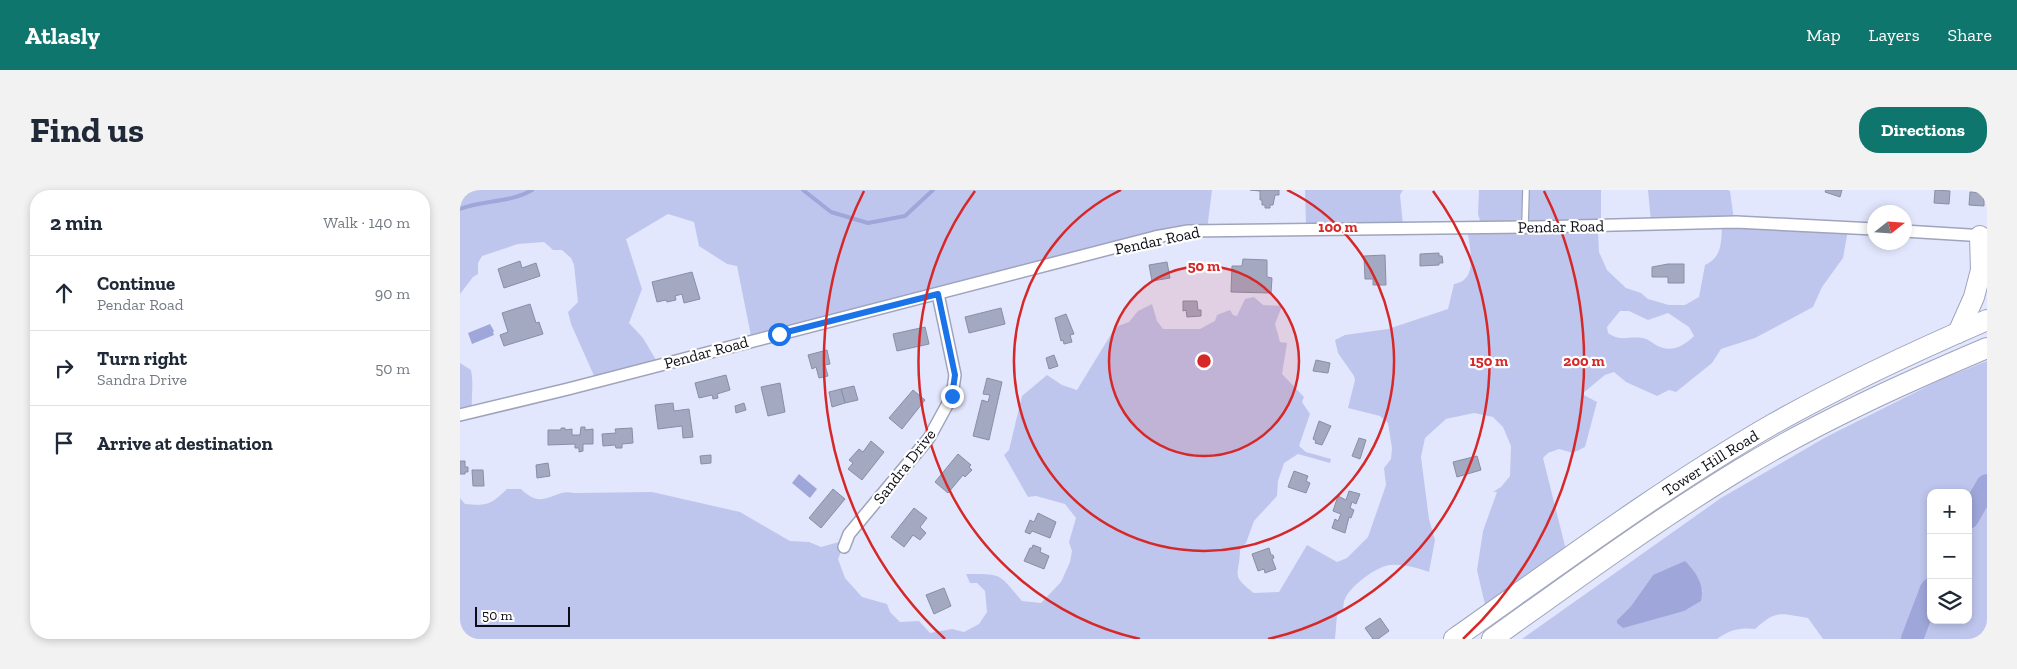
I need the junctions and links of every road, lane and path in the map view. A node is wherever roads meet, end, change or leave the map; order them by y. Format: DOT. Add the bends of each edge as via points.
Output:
graph roads {
  1 [pos="1526,190"];
  2 [pos="1525,226"];
  3 [pos="1867,229"];
  4 [pos="1912,232"];
  5 [pos="1984,236"];
  6 [pos="938,294"];
  7 [pos="1987,320"];
  8 [pos="1958,333"];
  9 [pos="1987,348"];
  10 [pos="460,415"];
  11 [pos="844,547"];
  12 [pos="1454,639"];
  13 [pos="1492,639"];
  1 -- 2 [label="lane"];
  2 -- 3 [label="street, Pendar Road" via="1750,222"];
  2 -- 6 [label="street, Pendar Road" via="1188,231"];
  4 -- 5 [label="street"];
  5 -- 8 [label="highway" via="1981,270 1974,297"];
  6 -- 10 [label="street, Pendar Road"];
  6 -- 11 [label="street, Sandra Drive" via="955,375 952,396 929,438 849,534"];
  7 -- 8 [label="highway, Tower Hill Road"];
  8 -- 12 [label="highway, Tower Hill Road" via="1810,404 1740,444"];
  9 -- 13 [label="highway, Tower Hill Road" via="1829,420 1739,470"];
}
